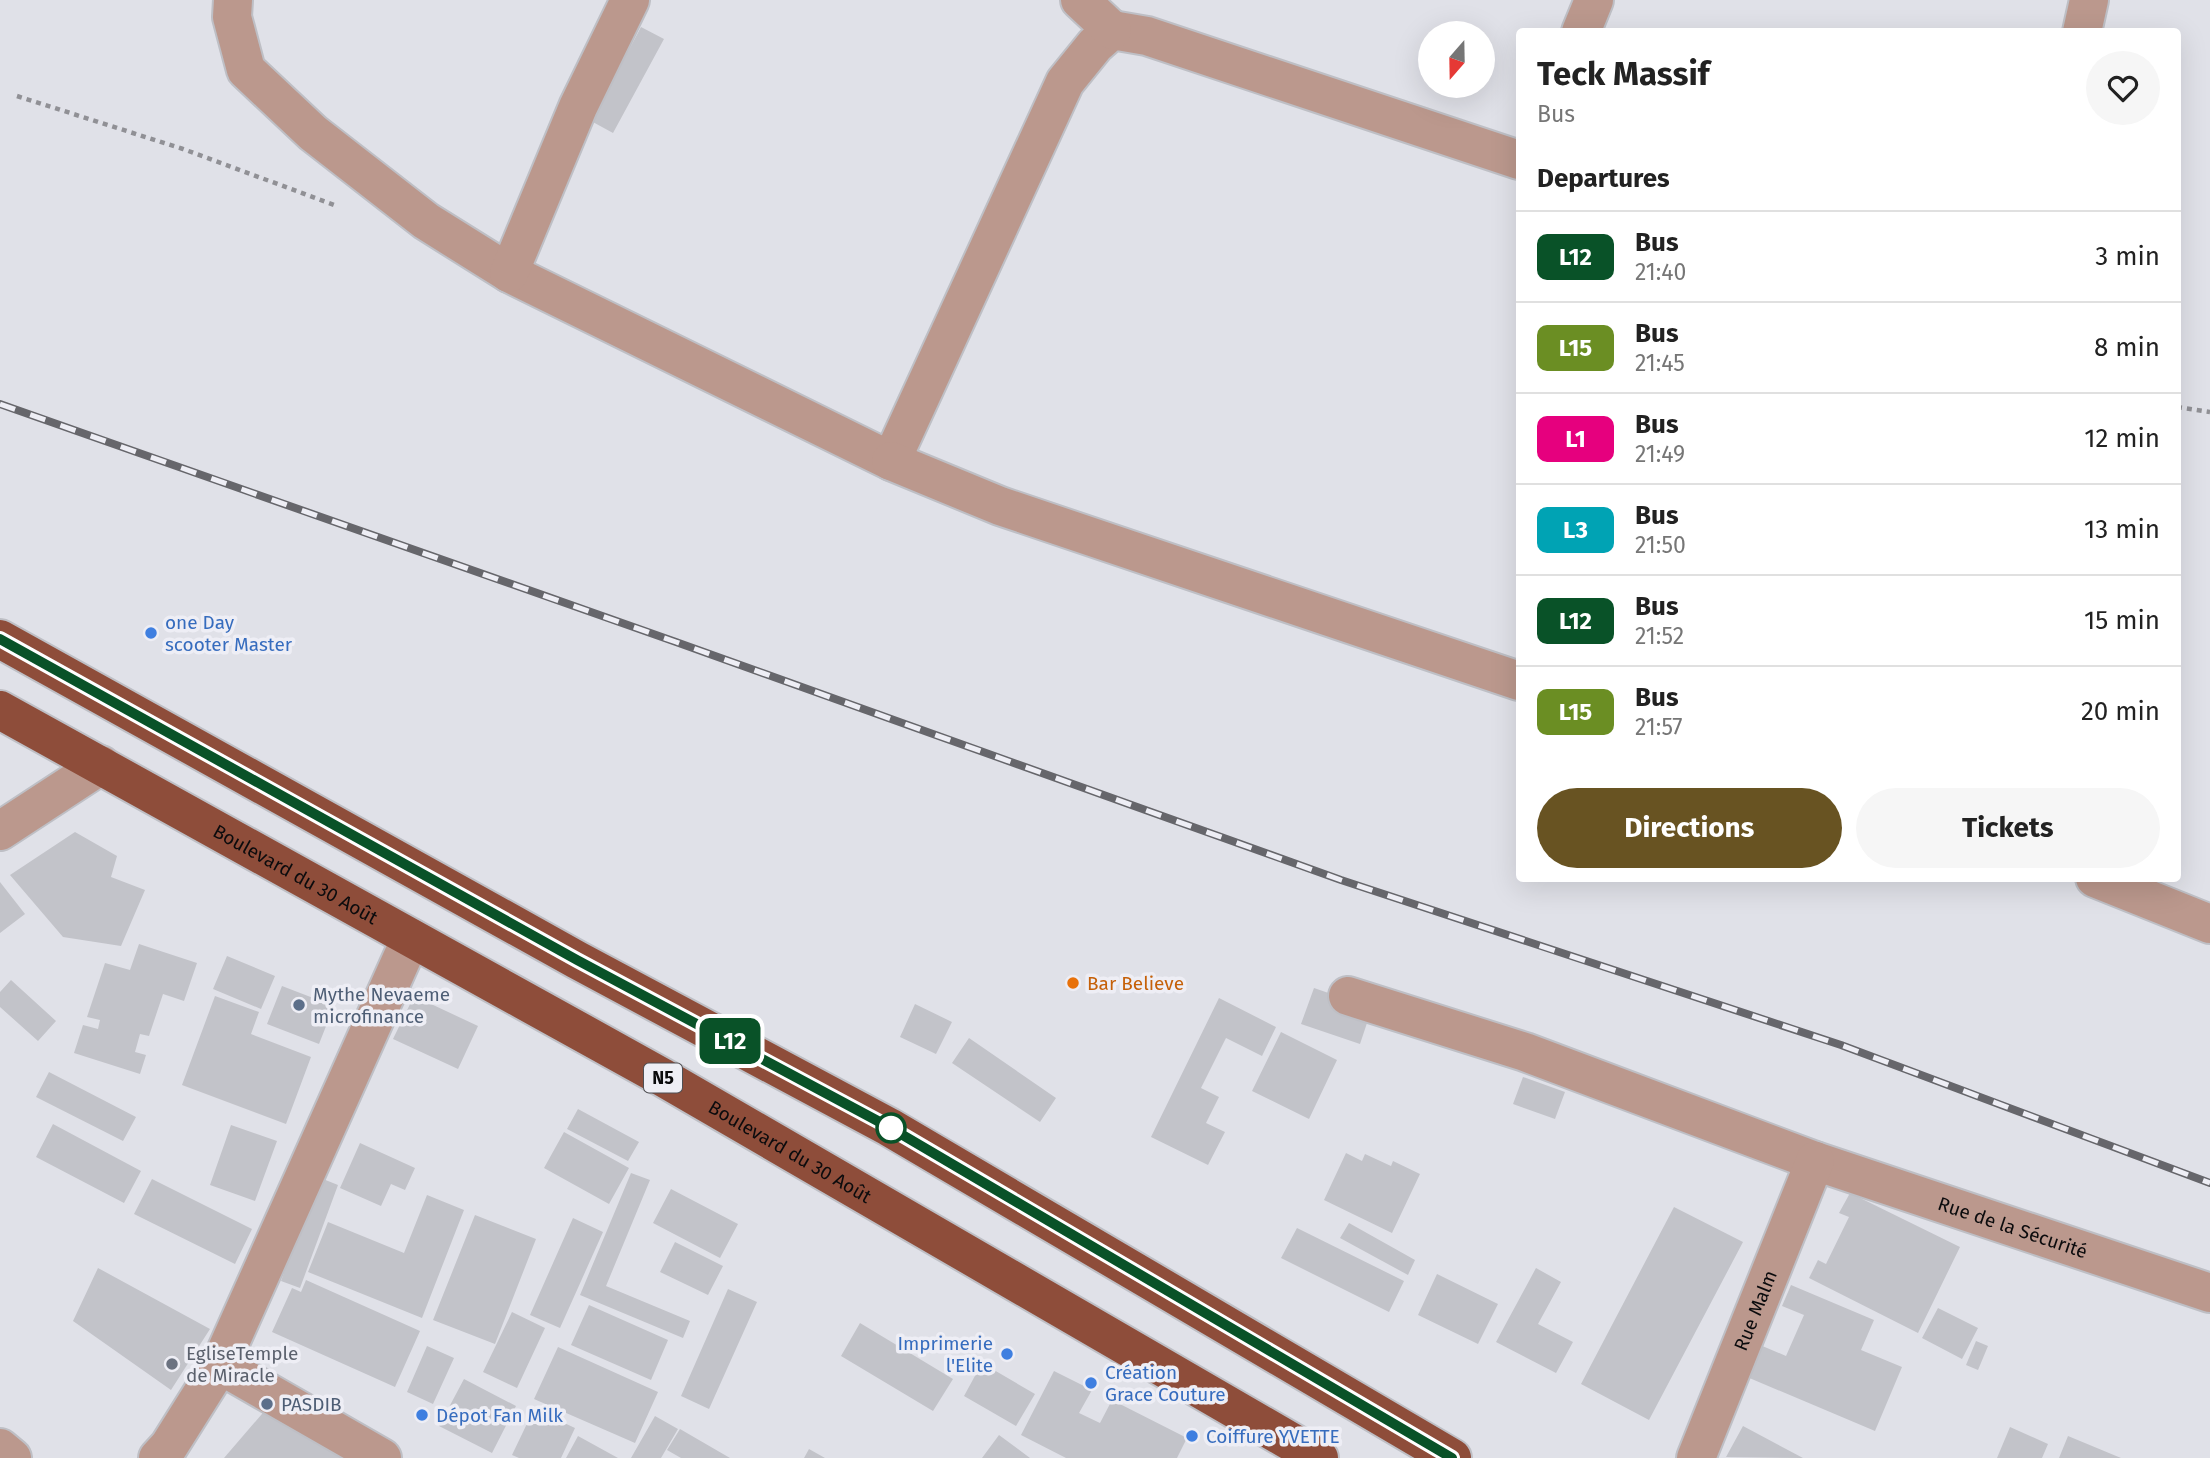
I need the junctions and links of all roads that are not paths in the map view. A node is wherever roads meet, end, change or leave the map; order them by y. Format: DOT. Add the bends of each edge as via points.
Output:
graph roads {
  1 [pos="233,0"];
  2 [pos="630,0"];
  3 [pos="1080,0"];
  4 [pos="1594,0"];
  5 [pos="2088,0"];
  6 [pos="1583,28"];
  7 [pos="2083,28"];
  8 [pos="1112,30"];
  9 [pos="1516,159"];
  10 [pos="509,274"];
  11 [pos="891,461"];
  12 [pos="0,639"];
  13 [pos="1516,680"];
  14 [pos="0,710"];
  15 [pos="100,765"];
  16 [pos="0,831"];
  17 [pos="2106,882"];
  18 [pos="2208,918"];
  19 [pos="411,938"];
  20 [pos="1348,996"];
  21 [pos="1815,1161"];
  22 [pos="2210,1293"];
  23 [pos="219,1365"];
  24 [pos="0,1448"];
  25 [pos="12,1458"];
  26 [pos="158,1458"];
  27 [pos="382,1458"];
  28 [pos="1319,1458"];
  29 [pos="1452,1458"];
  30 [pos="1696,1458"];
  1 -- 10 [label="street" via="232,17 246,70 313,133 426,221"];
  2 -- 10 [label="street" via="578,107"];
  3 -- 8 [label="street"];
  4 -- 6 [label="street"];
  5 -- 7 [label="street"];
  8 -- 9 [label="street" via="1147,36"];
  8 -- 11 [label="street" via="1066,82"];
  10 -- 11 [label="street"];
  11 -- 13 [label="street" via="1000,506"];
  12 -- 29 [label="highway" via="577,960 889,1127"];
  14 -- 15 [label="highway, Boulevard du 30 Août / N5"];
  15 -- 16 [label="street"];
  15 -- 19 [label="highway, Boulevard du 30 Août / N5"];
  17 -- 18 [label="street"];
  19 -- 23 [label="street"];
  19 -- 28 [label="highway, Boulevard du 30 Août / N5" via="663,1077"];
  20 -- 21 [label="street, Rue de la Sécurité" via="1525,1052"];
  21 -- 22 [label="street, Rue de la Sécurité"];
  21 -- 30 [label="street, Rue Malm"];
  23 -- 26 [label="street"];
  23 -- 27 [label="street"];
  24 -- 25 [label="street"];
}
